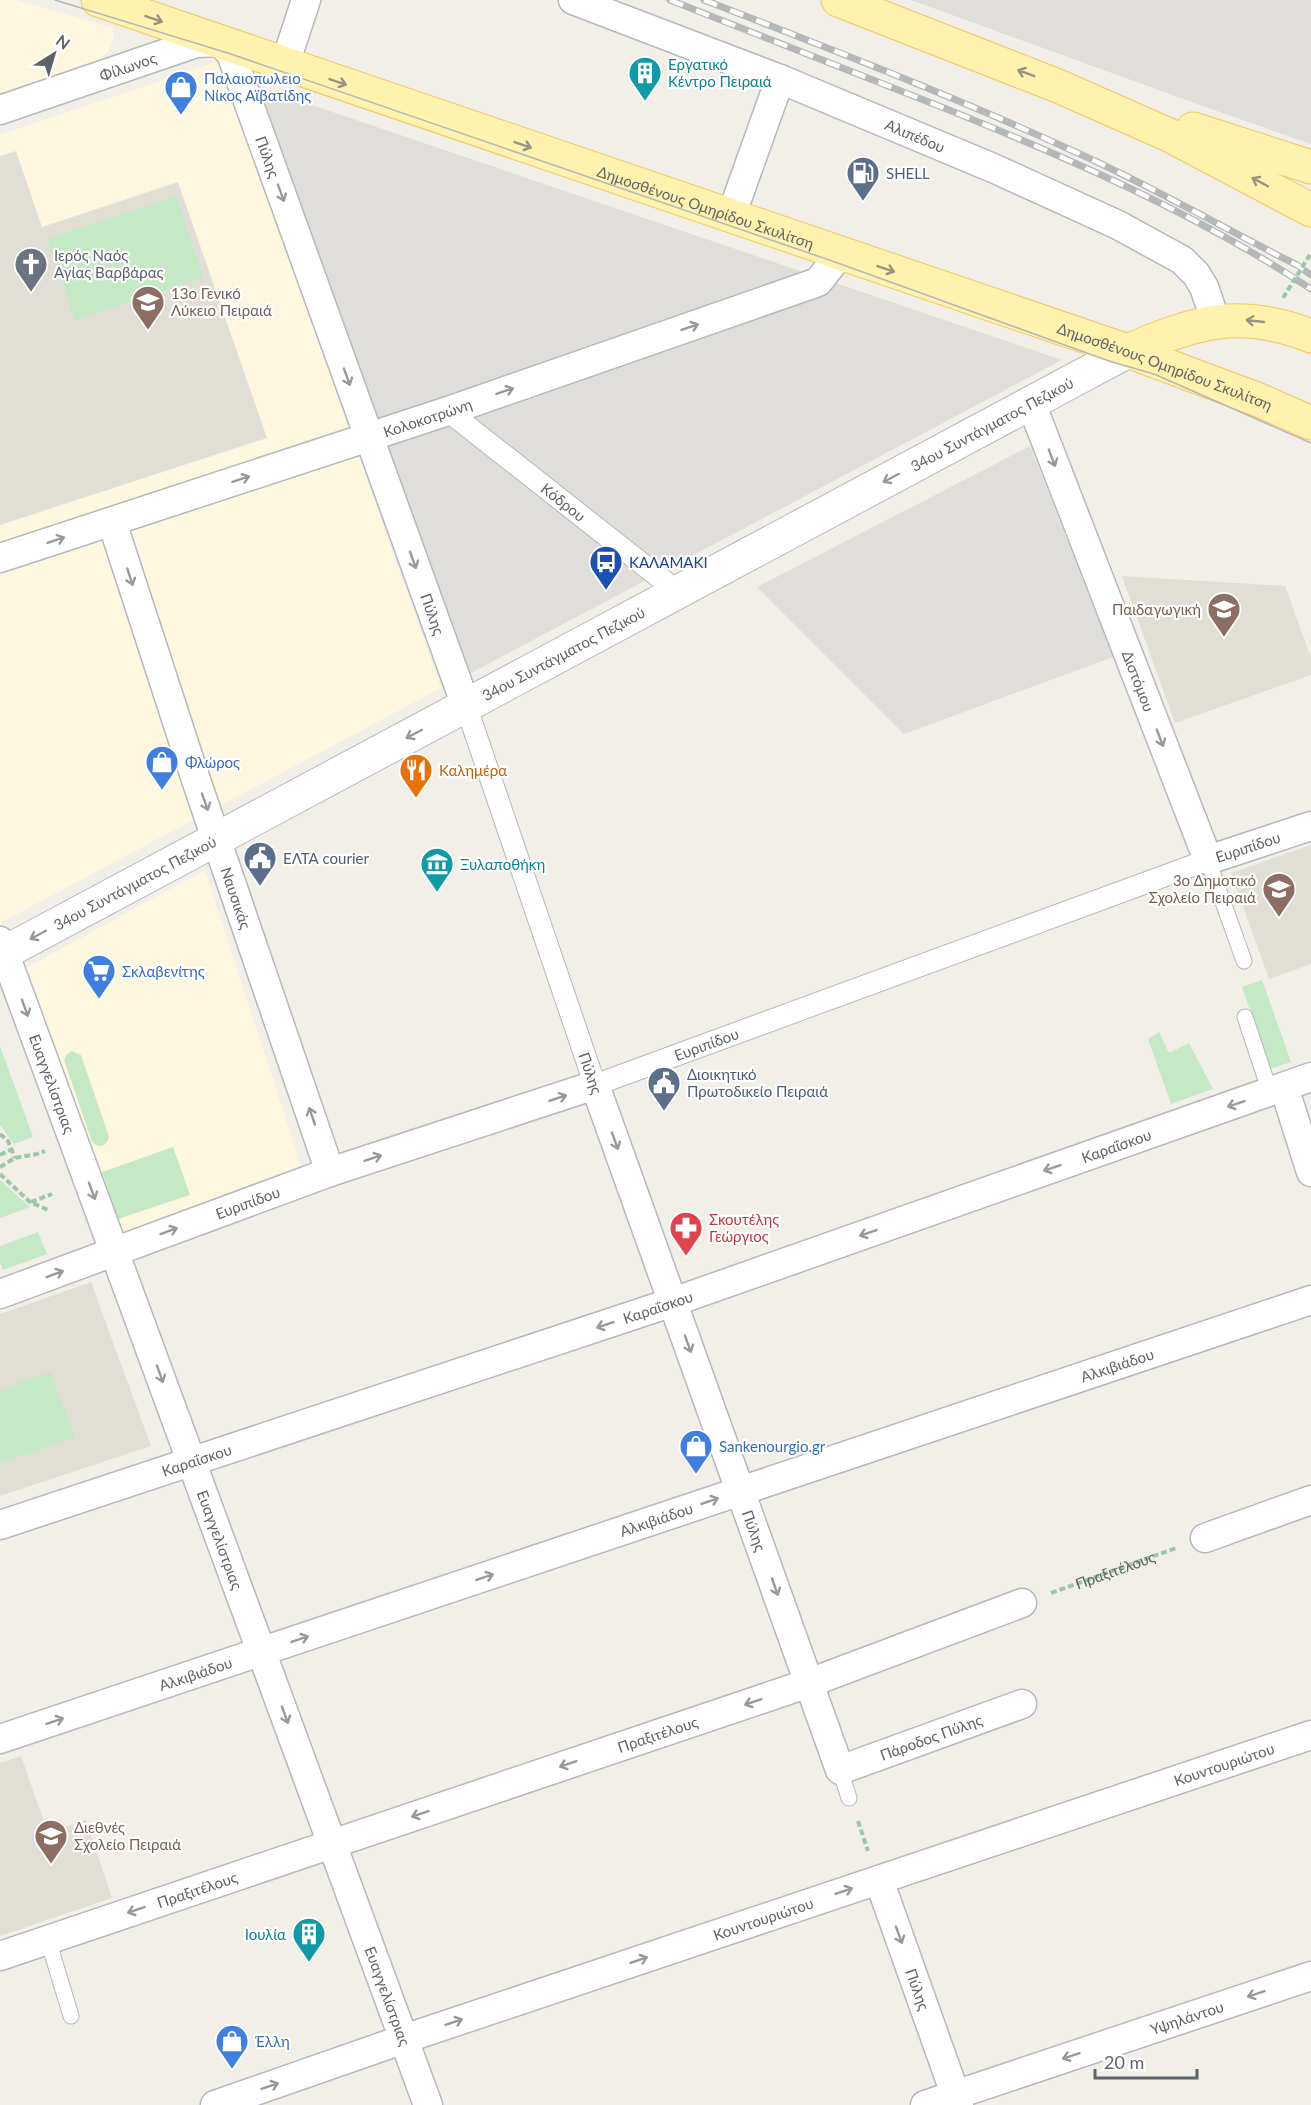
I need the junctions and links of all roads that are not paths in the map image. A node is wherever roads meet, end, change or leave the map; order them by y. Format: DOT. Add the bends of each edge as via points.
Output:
graph roads {
  1 [pos="98,0"];
  2 [pos="306,0"];
  3 [pos="573,0"];
  4 [pos="857,4"];
  5 [pos="221,42"];
  6 [pos="285,64"];
  7 [pos="780,79"];
  8 [pos="1058,86"];
  9 [pos="0,110"];
  10 [pos="1311,167"];
  11 [pos="1311,210"];
  12 [pos="731,216"];
  13 [pos="841,254"];
  14 [pos="1216,322"];
  15 [pos="1311,336"];
  16 [pos="1128,351"];
  17 [pos="1031,403"];
  18 [pos="448,411"];
  19 [pos="1311,423"];
  20 [pos="369,438"];
  21 [pos="111,522"];
  22 [pos="0,558"];
  23 [pos="678,592"];
  24 [pos="465,706"];
  25 [pos="1311,826"];
  26 [pos="218,839"];
  27 [pos="1208,860"];
  28 [pos="1,950"];
  29 [pos="1244,961"];
  30 [pos="1245,1017"];
  31 [pos="1311,1077"];
  32 [pos="595,1086"];
  33 [pos="1277,1089"];
  34 [pos="330,1172"];
  35 [pos="1311,1172"];
  36 [pos="115,1252"];
  37 [pos="0,1294"];
  38 [pos="1311,1300"];
  39 [pos="673,1302"];
  40 [pos="192,1463"];
  41 [pos="741,1491"];
  42 [pos="1311,1500"];
  43 [pos="0,1525"];
  44 [pos="1205,1538"];
  45 [pos="1022,1604"];
  46 [pos="262,1652"];
  47 [pos="808,1683"];
  48 [pos="1022,1704"];
  49 [pos="1311,1735"];
  50 [pos="0,1739"];
  51 [pos="840,1770"];
  52 [pos="849,1798"];
  53 [pos="332,1844"];
  54 [pos="879,1880"];
  55 [pos="48,1940"];
  56 [pos="0,1956"];
  57 [pos="1311,1976"];
  58 [pos="71,2016"];
  59 [pos="404,2039"];
  60 [pos="958,2100"];
  61 [pos="215,2105"];
  62 [pos="428,2105"];
  63 [pos="925,2105"];
  1 -- 5 [label="main road, Δημοσθένους Ομηρίδου Σκυλίτση, one-way"];
  2 -- 6 [label="street"];
  3 -- 7 [label="street, Αλιπέδου"];
  8 -- 4 [label="main road, one-way"];
  5 -- 6 [label="main road, Δημοσθένους Ομηρίδου Σκυλίτση"];
  5 -- 9 [label="street, Φίλωνος" via="196,43"];
  5 -- 20 [label="street, Πύλης, one-way" via="235,64"];
  6 -- 12 [label="main road, Δημοσθένους Ομηρίδου Σκυλίτση, one-way"];
  7 -- 12 [label="street"];
  7 -- 14 [label="street, Αλιπέδου" via="993,168 1163,248 1196,274"];
  8 -- 10 [label="main road"];
  11 -- 8 [label="main road, one-way" via="1169,135"];
  12 -- 13 [label="main road, Δημοσθένους Ομηρίδου Σκυλίτση"];
  13 -- 16 [label="main road, Δημοσθένους Ομηρίδου Σκυλίτση, one-way"];
  18 -- 13 [label="street, Κολοκοτρώνη, one-way" via="818,282"];
  15 -- 14 [label="main road, one-way" via="1273,324"];
  14 -- 16 [label="main road" via="1169,333"];
  16 -- 17 [label="main road, 34ου Συντάγματος Πεζικού"];
  16 -- 19 [label="main road, Δημοσθένους Ομηρίδου Σκυλίτση"];
  17 -- 23 [label="main road, 34ου Συντάγματος Πεζικού, one-way"];
  17 -- 27 [label="street, Διστόμου, one-way"];
  18 -- 20 [label="street, Κολοκοτρώνη"];
  18 -- 23 [label="street, Κόδρου"];
  21 -- 20 [label="street, Κολοκοτρώνη, one-way"];
  20 -- 24 [label="street, Πύλης, one-way"];
  22 -- 21 [label="street, Κολοκοτρώνη, one-way"];
  21 -- 26 [label="street, Ναυσικάς, one-way"];
  23 -- 24 [label="main road, 34ου Συντάγματος Πεζικού"];
  24 -- 26 [label="main road, 34ου Συντάγματος Πεζικού, one-way"];
  24 -- 32 [label="street, Πύλης"];
  25 -- 27 [label="street, Ευριπίδου"];
  26 -- 28 [label="main road, 34ου Συντάγματος Πεζικού, one-way"];
  34 -- 26 [label="street, Ναυσικάς, one-way"];
  27 -- 29 [label="lane, Διστόμου"];
  27 -- 32 [label="street, Ευριπίδου"];
  28 -- 36 [label="street, Ευαγγελίστριας, one-way"];
  30 -- 33 [label="lane"];
  31 -- 33 [label="street, Καραΐσκου"];
  34 -- 32 [label="street, Ευριπίδου, one-way"];
  32 -- 39 [label="street, Πύλης, one-way"];
  33 -- 35 [label="street"];
  33 -- 39 [label="street, Καραΐσκου, one-way"];
  36 -- 34 [label="street, Ευριπίδου, one-way"];
  37 -- 36 [label="street, Ευριπίδου, one-way"];
  36 -- 40 [label="street, Ευαγγελίστριας, one-way"];
  38 -- 41 [label="street, Αλκιβιάδου"];
  39 -- 40 [label="street, Καραΐσκου, one-way"];
  39 -- 41 [label="street, Πύλης, one-way"];
  40 -- 43 [label="street, Καραΐσκου"];
  40 -- 46 [label="street, Ευαγγελίστριας"];
  46 -- 41 [label="street, Αλκιβιάδου, one-way"];
  41 -- 47 [label="street, Πύλης, one-way"];
  42 -- 44 [label="street"];
  45 -- 47 [label="street, Πραξιτέλους"];
  50 -- 46 [label="street, Αλκιβιάδου, one-way"];
  46 -- 53 [label="street, Ευαγγελίστριας, one-way"];
  47 -- 51 [label="street, Πύλης"];
  47 -- 53 [label="street, Πραξιτέλους, one-way"];
  48 -- 51 [label="street, Πάροδος Πύλης"];
  49 -- 54 [label="street, Κουντουριώτου"];
  51 -- 52 [label="lane, Πύλης"];
  53 -- 55 [label="street, Πραξιτέλους, one-way"];
  53 -- 59 [label="street, Ευαγγελίστριας"];
  59 -- 54 [label="street, Κουντουριώτου, one-way"];
  54 -- 60 [label="street, Πύλης, one-way"];
  55 -- 56 [label="street, Πραξιτέλους"];
  55 -- 58 [label="lane"];
  57 -- 60 [label="street, Υψηλάντου, one-way"];
  61 -- 59 [label="street, Κουντουριώτου, one-way"];
  59 -- 62 [label="street, Ευαγγελίστριας"];
  60 -- 63 [label="street, Υψηλάντου"];
}
